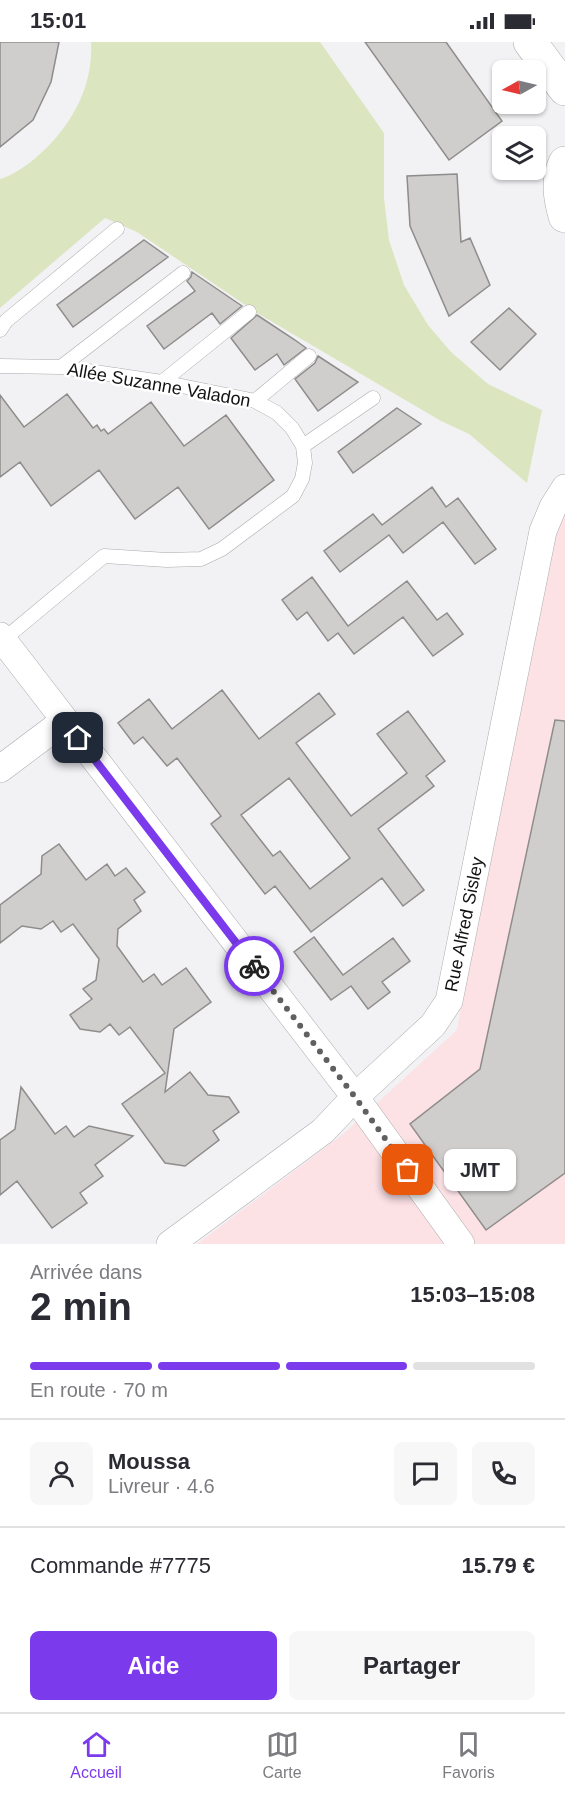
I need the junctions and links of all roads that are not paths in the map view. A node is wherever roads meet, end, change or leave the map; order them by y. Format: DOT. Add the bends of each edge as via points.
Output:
graph roads {
  1 [pos="530,42"];
  2 [pos="565,89"];
  3 [pos="565,163"];
  4 [pos="565,216"];
  5 [pos="117,229"];
  6 [pos="183,273"];
  7 [pos="249,312"];
  8 [pos="0,330"];
  9 [pos="309,356"];
  10 [pos="0,366"];
  11 [pos="62,367"];
  12 [pos="162,382"];
  13 [pos="374,398"];
  14 [pos="255,401"];
  15 [pos="303,447"];
  16 [pos="565,488"];
  17 [pos="2,638"];
  18 [pos="64,721"];
  19 [pos="0,769"];
  20 [pos="355,1097"];
  21 [pos="170,1244"];
  22 [pos="461,1244"];
  1 -- 2 [label="street"];
  3 -- 4 [label="street" via="560,180"];
  5 -- 8 [label="lane"];
  6 -- 11 [label="lane"];
  7 -- 12 [label="lane"];
  9 -- 14 [label="lane"];
  10 -- 11 [label="lane, Allée Suzanne Valadon"];
  11 -- 12 [label="lane, Allée Suzanne Valadon"];
  12 -- 14 [label="lane, Allée Suzanne Valadon"];
  13 -- 15 [label="lane"];
  14 -- 15 [label="lane, Allée Suzanne Valadon" via="277,413"];
  15 -- 17 [label="lane" via="302,479 293,496 222,549 201,559 104,556"];
  16 -- 20 [label="street, Rue Alfred Sisley" via="543,531 449,1001 433,1025"];
  17 -- 18 [label="street"];
  18 -- 19 [label="street"];
  18 -- 20 [label="street"];
  20 -- 21 [label="street, Rue Alfred Sisley" via="323,1131"];
  20 -- 22 [label="street"];
}
